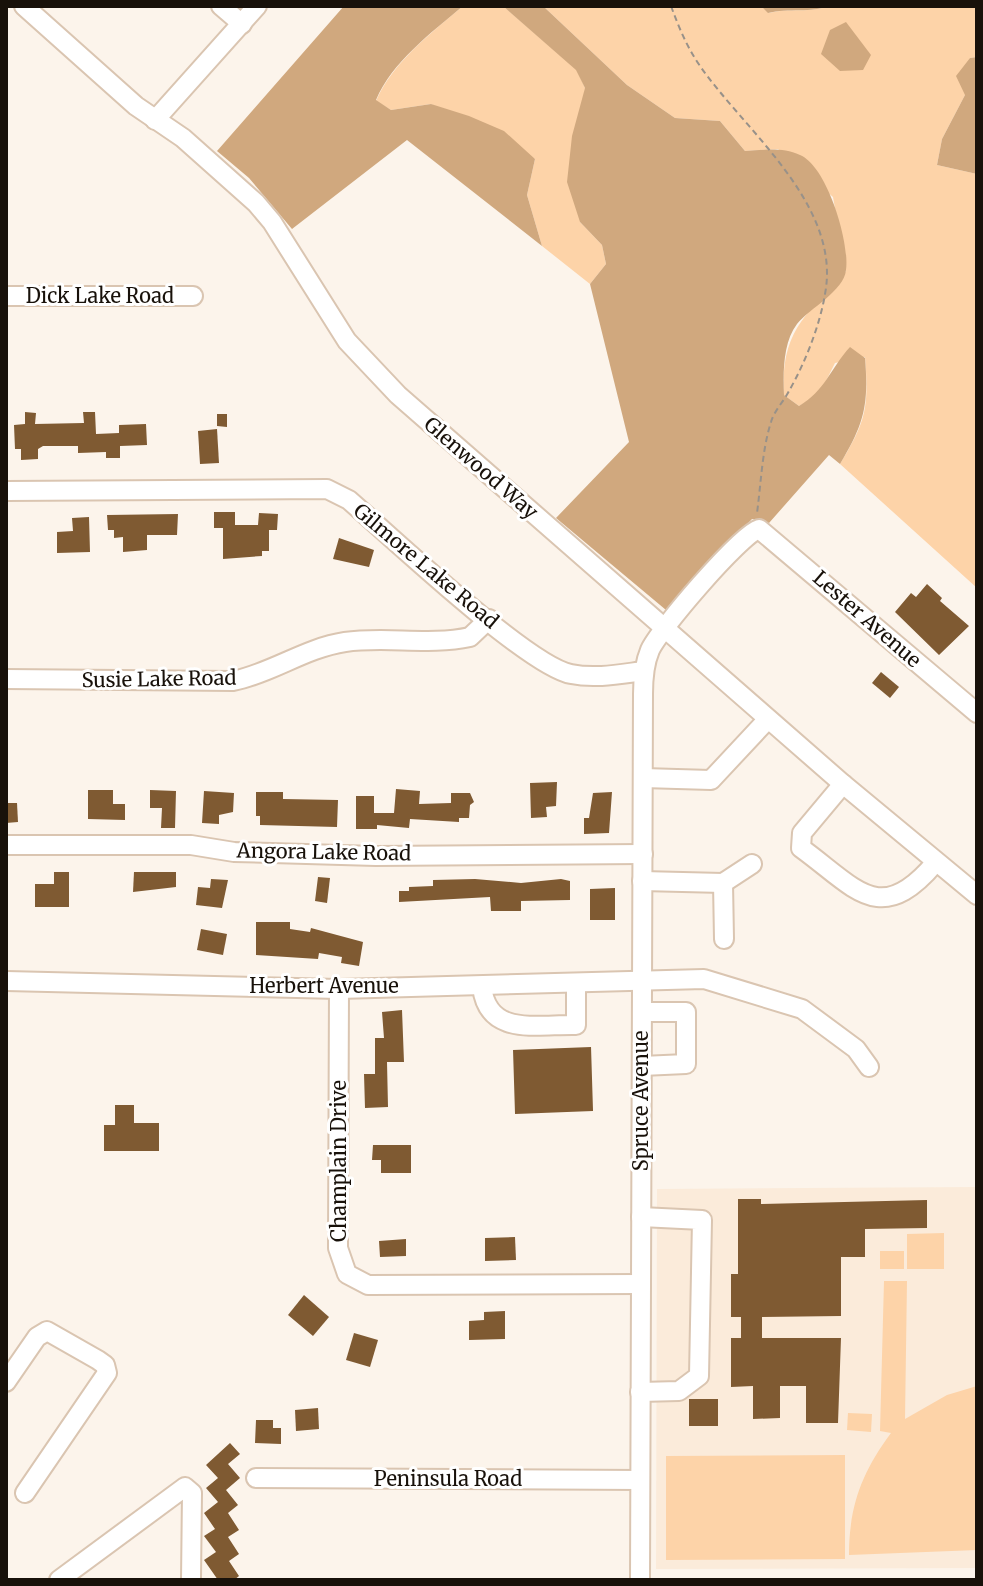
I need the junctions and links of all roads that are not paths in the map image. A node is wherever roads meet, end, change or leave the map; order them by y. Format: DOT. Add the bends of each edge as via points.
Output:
graph roads {
  1 [pos="24,6"];
  2 [pos="221,6"];
  3 [pos="257,6"];
  4 [pos="242,24"];
  5 [pos="155,120"];
  6 [pos="6,296"];
  7 [pos="193,296"];
  8 [pos="6,491"];
  9 [pos="754,530"];
  10 [pos="489,619"];
  11 [pos="664,628"];
  12 [pos="644,671"];
  13 [pos="6,679"];
  14 [pos="977,713"];
  15 [pos="768,719"];
  16 [pos="643,778"];
  17 [pos="843,784"];
  18 [pos="6,845"];
  19 [pos="643,854"];
  20 [pos="935,863"];
  21 [pos="752,864"];
  22 [pos="642,881"];
  23 [pos="723,883"];
  24 [pos="977,895"];
  25 [pos="724,939"];
  26 [pos="6,981"];
  27 [pos="642,983"];
  28 [pos="576,984"];
  29 [pos="482,987"];
  30 [pos="339,989"];
  31 [pos="642,1012"];
  32 [pos="642,1066"];
  33 [pos="869,1067"];
  34 [pos="641,1217"];
  35 [pos="641,1284"];
  36 [pos="6,1382"];
  37 [pos="640,1392"];
  38 [pos="256,1478"];
  39 [pos="640,1480"];
  40 [pos="25,1493"];
  41 [pos="59,1580"];
  42 [pos="191,1580"];
  43 [pos="640,1580"];
  1 -- 5 [label="street, Glenwood Way"];
  2 -- 4 [label="street"];
  3 -- 4 [label="street"];
  4 -- 5 [label="street"];
  5 -- 11 [label="street, Glenwood Way" via="256,203 372,371"];
  6 -- 7 [label="street, Dick Lake Road"];
  8 -- 10 [label="street, Gilmore Lake Road" via="327,489 349,500"];
  9 -- 11 [label="street, Spruce Avenue"];
  9 -- 14 [label="street, Lester Avenue" via="765,532"];
  10 -- 12 [label="street, Gilmore Lake Road" via="538,659 569,674"];
  10 -- 13 [label="street, Susie Lake Road" via="470,637 344,642 233,681"];
  11 -- 12 [label="street, Spruce Avenue"];
  11 -- 15 [label="street, Glenwood Way"];
  12 -- 16 [label="street, Spruce Avenue"];
  15 -- 16 [label="street" via="711,780"];
  15 -- 17 [label="street, Glenwood Way"];
  16 -- 19 [label="street, Spruce Avenue"];
  17 -- 20 [label="street, Glenwood Way"];
  17 -- 20 [label="street" via="802,833 801,848 869,897 890,898 913,889"];
  18 -- 19 [label="street, Angora Lake Road" via="191,845 234,852 376,856"];
  19 -- 22 [label="street, Spruce Avenue"];
  20 -- 24 [label="street, Glenwood Way"];
  21 -- 23 [label="street"];
  22 -- 23 [label="street"];
  22 -- 27 [label="street, Spruce Avenue"];
  23 -- 25 [label="street"];
  26 -- 30 [label="street, Herbert Avenue"];
  27 -- 28 [label="street, Herbert Avenue"];
  27 -- 31 [label="street, Spruce Avenue"];
  27 -- 33 [label="street, Herbert Avenue" via="704,979 802,1009 856,1049"];
  28 -- 29 [label="street, Herbert Avenue"];
  28 -- 29 [label="street" via="576,1025 508,1024 492,1015"];
  29 -- 30 [label="street, Herbert Avenue"];
  30 -- 35 [label="street, Champlain Drive" via="338,1248 347,1274 368,1285"];
  31 -- 32 [label="street, Spruce Avenue"];
  31 -- 32 [label="street" via="686,1012 686,1064"];
  32 -- 34 [label="street, Spruce Avenue"];
  34 -- 35 [label="street, Spruce Avenue"];
  34 -- 37 [label="street" via="702,1220 699,1376 679,1391"];
  35 -- 37 [label="street, Spruce Avenue"];
  36 -- 40 [label="street" via="37,1337 47,1331 98,1360 107,1373"];
  37 -- 39 [label="street, Spruce Avenue"];
  38 -- 39 [label="street, Peninsula Road"];
  39 -- 43 [label="street, Spruce Avenue"];
  41 -- 42 [label="street" via="185,1487 192,1493"];
}
